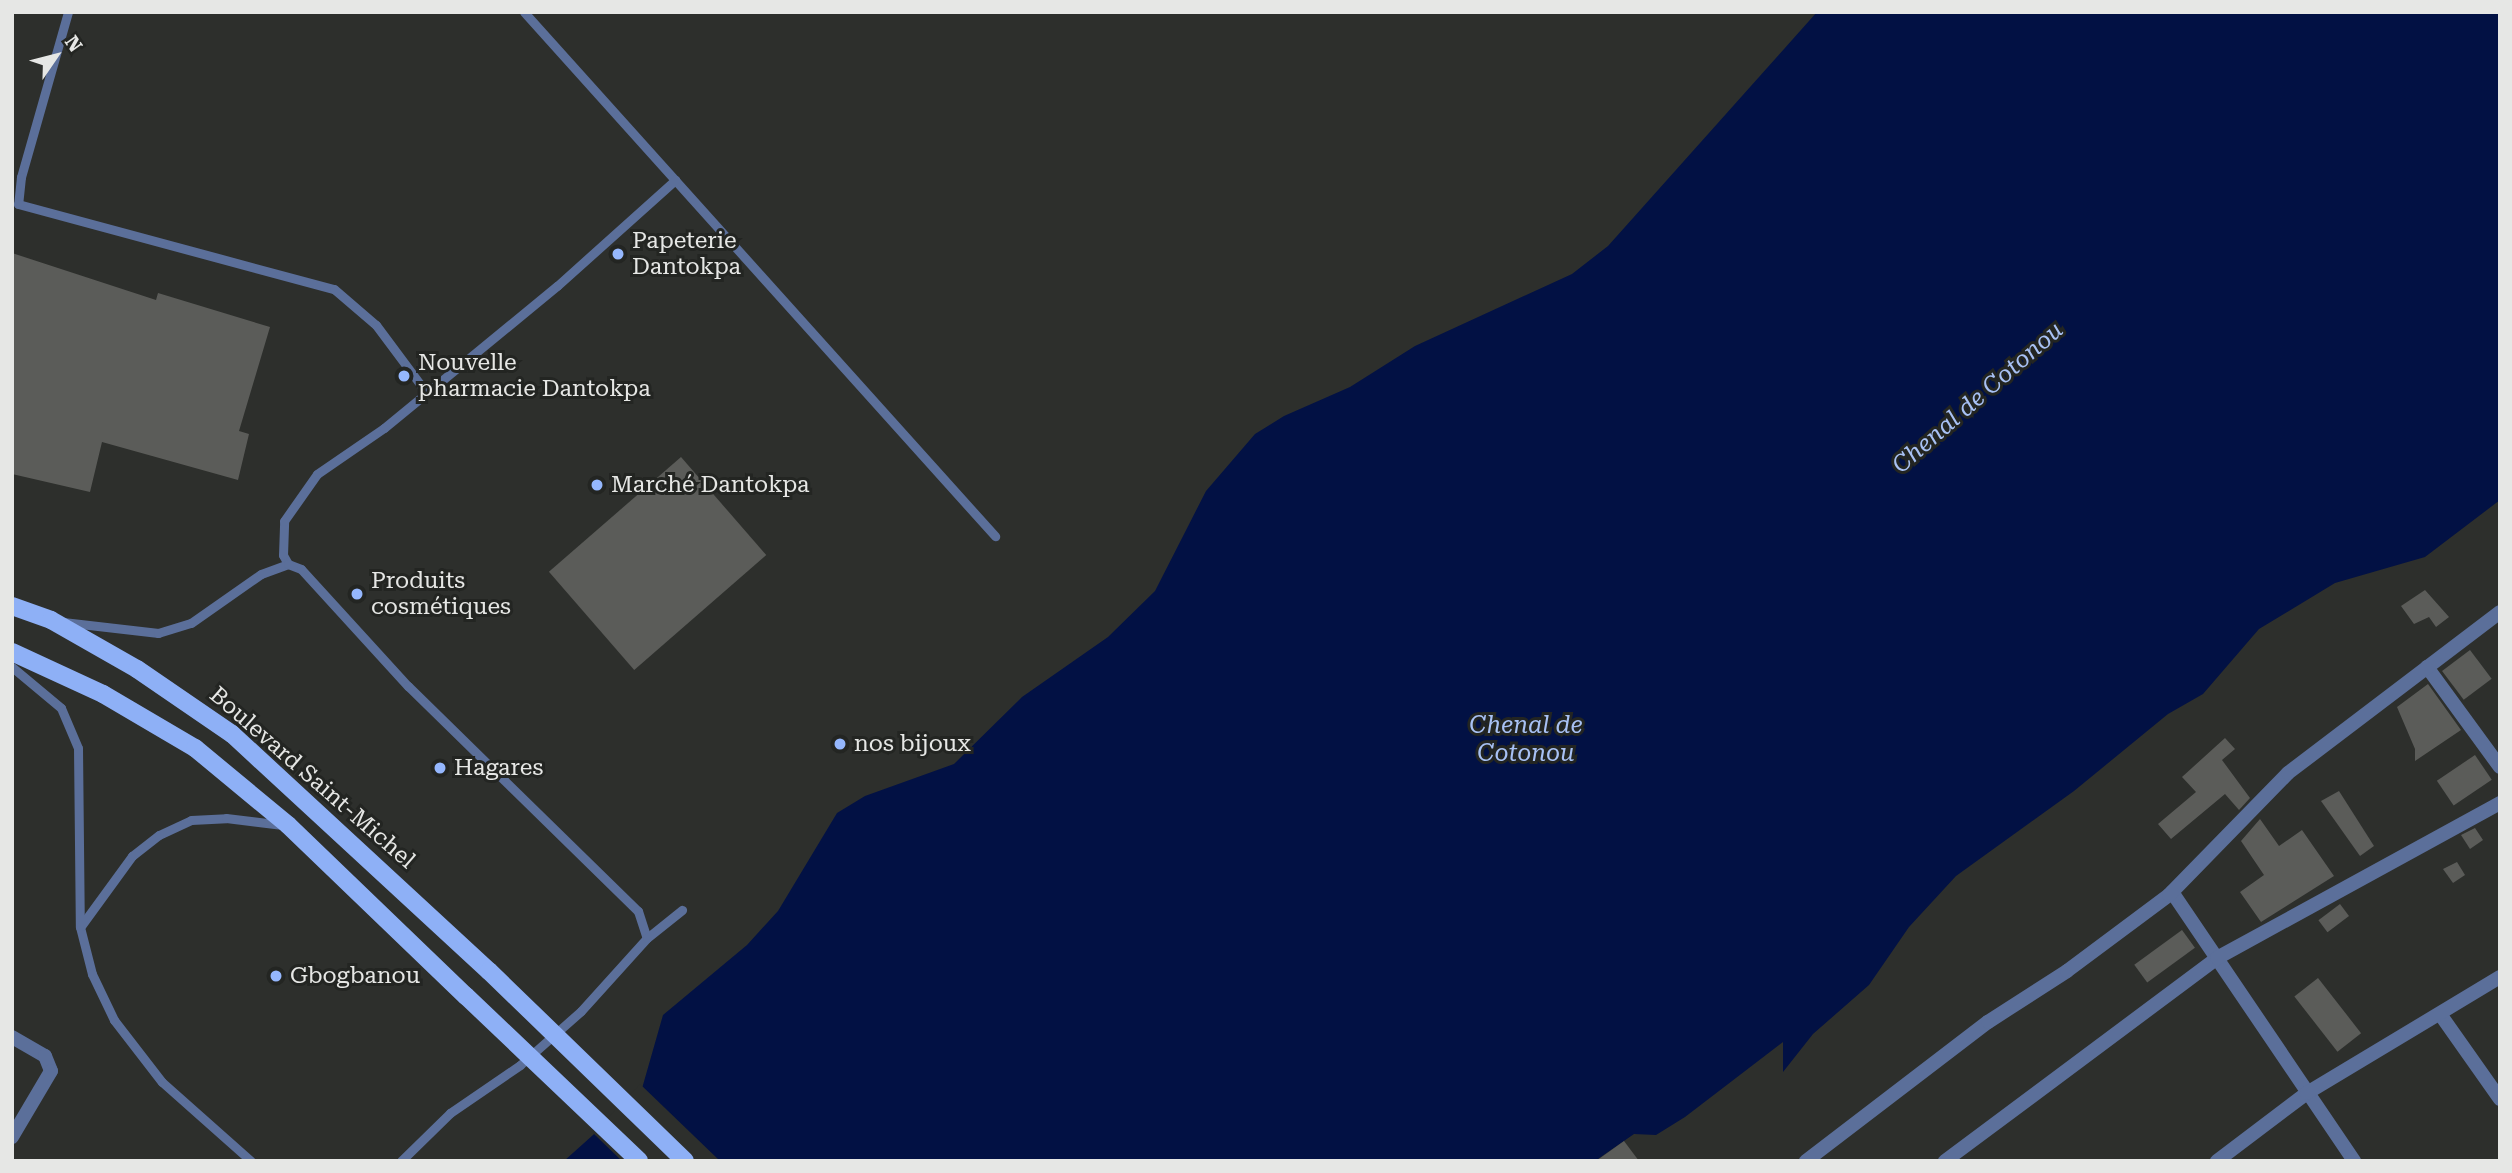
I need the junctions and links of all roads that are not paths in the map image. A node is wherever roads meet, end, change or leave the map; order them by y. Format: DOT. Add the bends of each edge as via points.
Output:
graph roads {
  1 [pos="68,12"];
  2 [pos="524,12"];
  3 [pos="17,175"];
  4 [pos="675,180"];
  5 [pos="426,392"];
  6 [pos="995,536"];
  7 [pos="288,564"];
  8 [pos="12,606"];
  9 [pos="2500,612"];
  10 [pos="51,620"];
  11 [pos="12,652"];
  12 [pos="12,667"];
  13 [pos="2427,667"];
  14 [pos="2500,768"];
  15 [pos="2500,803"];
  16 [pos="288,825"];
  17 [pos="2172,892"];
  18 [pos="682,910"];
  19 [pos="80,927"];
  20 [pos="647,938"];
  21 [pos="2217,958"];
  22 [pos="2500,977"];
  23 [pos="2440,1014"];
  24 [pos="12,1037"];
  25 [pos="2307,1093"];
  26 [pos="2500,1099"];
  27 [pos="12,1137"];
  28 [pos="251,1161"];
  29 [pos="401,1161"];
  30 [pos="639,1161"];
  31 [pos="685,1161"];
  32 [pos="1806,1161"];
  33 [pos="1945,1161"];
  34 [pos="2217,1161"];
  35 [pos="2354,1161"];
  1 -- 3 [label="lane"];
  2 -- 4 [label="lane"];
  3 -- 5 [label="lane" via="17,200 24,206 334,289 376,325"];
  4 -- 5 [label="lane" via="557,286"];
  4 -- 6 [label="lane"];
  5 -- 7 [label="lane" via="317,474 284,521 283,555"];
  7 -- 10 [label="lane" via="261,574 191,623 158,633"];
  7 -- 20 [label="lane" via="302,569 408,686 638,911"];
  8 -- 10 [label="main road, Boulevard Saint-Michel"];
  9 -- 13 [label="street"];
  10 -- 31 [label="main road, Boulevard Saint-Michel, bridge" via="181,697 232,734 489,971"];
  11 -- 16 [label="main road" via="164,728"];
  12 -- 19 [label="lane" via="61,708 78,748"];
  13 -- 14 [label="street"];
  13 -- 17 [label="street" via="2288,773"];
  15 -- 21 [label="street"];
  16 -- 19 [label="lane" via="226,818 191,820 159,835 110,881"];
  16 -- 30 [label="main road, bridge"];
  17 -- 21 [label="street"];
  17 -- 32 [label="street" via="2067,971 1988,1021"];
  18 -- 20 [label="lane"];
  19 -- 28 [label="lane" via="92,974 132,1050"];
  20 -- 29 [label="lane" via="582,1011 520,1065 450,1113"];
  21 -- 25 [label="street"];
  21 -- 33 [label="street"];
  22 -- 23 [label="street"];
  23 -- 25 [label="street"];
  23 -- 26 [label="street"];
  24 -- 27 [label="street" via="45,1056 51,1071"];
  25 -- 34 [label="street"];
  25 -- 35 [label="street"];
}
